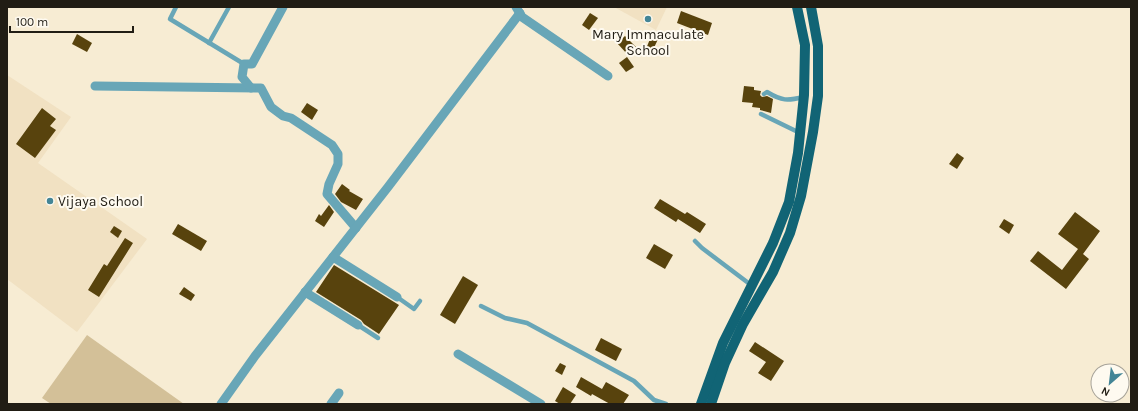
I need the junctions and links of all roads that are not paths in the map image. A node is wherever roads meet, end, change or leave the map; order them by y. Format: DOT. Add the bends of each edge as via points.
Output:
graph roads {
  1 [pos="176,7"];
  2 [pos="229,7"];
  3 [pos="283,7"];
  4 [pos="797,7"];
  5 [pos="811,7"];
  6 [pos="518,10"];
  7 [pos="210,43"];
  8 [pos="244,64"];
  9 [pos="608,76"];
  10 [pos="95,86"];
  11 [pos="251,88"];
  12 [pos="764,94"];
  13 [pos="804,97"];
  14 [pos="761,114"];
  15 [pos="800,133"];
  16 [pos="356,228"];
  17 [pos="695,241"];
  18 [pos="333,257"];
  19 [pos="751,285"];
  20 [pos="305,292"];
  21 [pos="397,298"];
  22 [pos="420,301"];
  23 [pos="481,306"];
  24 [pos="358,326"];
  25 [pos="378,338"];
  26 [pos="458,354"];
  27 [pos="339,393"];
  28 [pos="221,404"];
  29 [pos="331,404"];
  30 [pos="541,404"];
  31 [pos="666,404"];
  32 [pos="701,404"];
  33 [pos="711,404"];
  1 -- 7 [label="lane" via="170,19"];
  2 -- 7 [label="lane"];
  3 -- 8 [label="street" via="252,64"];
  4 -- 13 [label="main road" via="805,45"];
  5 -- 33 [label="main road" via="818,46 818,96 801,196 790,233 773,272 743,324 725,363"];
  6 -- 9 [label="street" via="522,17"];
  6 -- 16 [label="street"];
  7 -- 8 [label="lane"];
  8 -- 11 [label="street" via="242,77"];
  10 -- 11 [label="street"];
  11 -- 16 [label="street" via="261,88 271,107 332,145 338,154 338,164 327,194"];
  12 -- 13 [label="lane" via="767,92 785,100"];
  13 -- 15 [label="main road"];
  14 -- 15 [label="lane"];
  15 -- 19 [label="main road" via="789,202 773,243"];
  16 -- 18 [label="street"];
  17 -- 19 [label="lane"];
  18 -- 20 [label="street"];
  18 -- 21 [label="street"];
  19 -- 32 [label="main road" via="723,344"];
  20 -- 24 [label="street"];
  20 -- 28 [label="street"];
  21 -- 22 [label="lane" via="414,309"];
  23 -- 31 [label="lane" via="505,318 527,323 634,381 654,400"];
  24 -- 25 [label="lane"];
  26 -- 30 [label="street"];
  27 -- 29 [label="street"];
}
